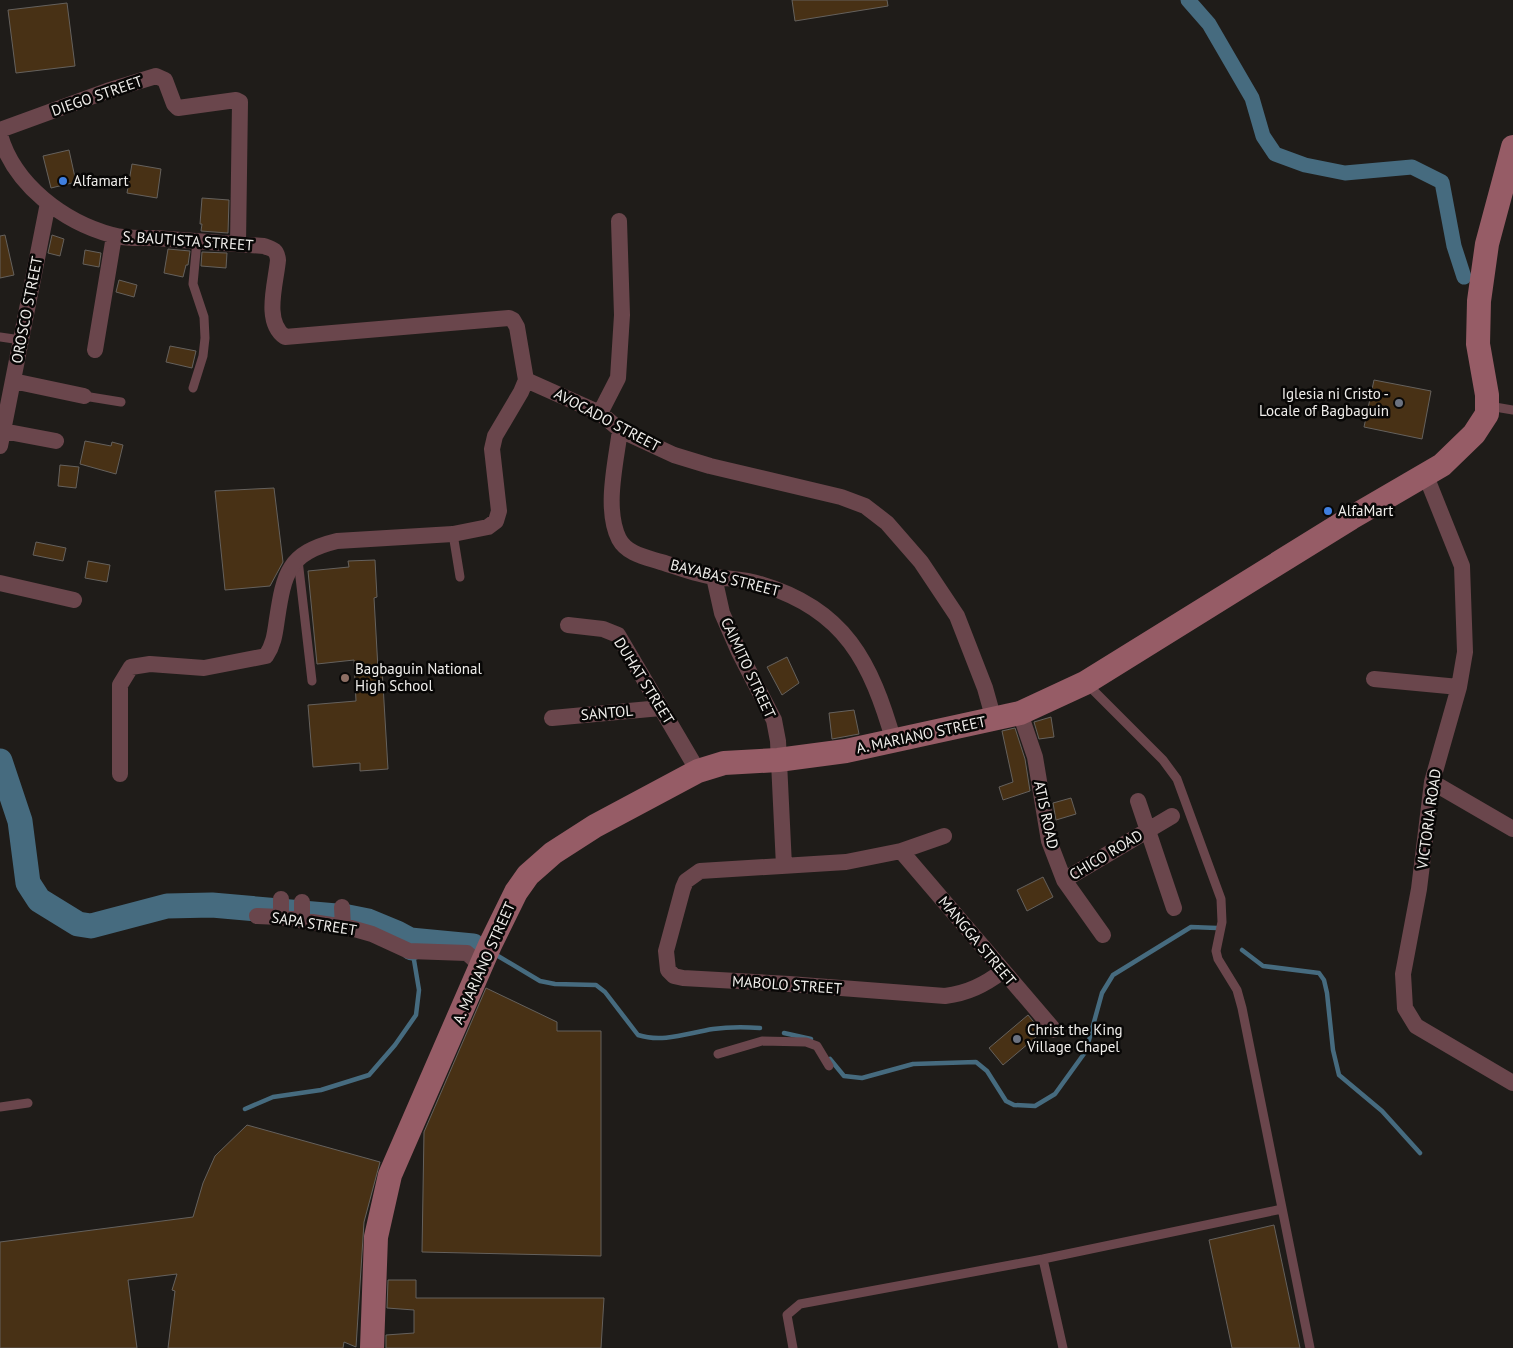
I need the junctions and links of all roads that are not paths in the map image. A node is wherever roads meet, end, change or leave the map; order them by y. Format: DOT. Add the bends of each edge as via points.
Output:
graph roads {
  1 [pos="0,130"];
  2 [pos="0,135"];
  3 [pos="1513,147"];
  4 [pos="48,203"];
  5 [pos="619,220"];
  6 [pos="114,236"];
  7 [pos="197,241"];
  8 [pos="238,244"];
  9 [pos="0,337"];
  10 [pos="21,340"];
  11 [pos="96,350"];
  12 [pos="526,380"];
  13 [pos="194,388"];
  14 [pos="8,389"];
  15 [pos="84,396"];
  16 [pos="121,402"];
  17 [pos="1488,406"];
  18 [pos="1513,410"];
  19 [pos="600,413"];
  20 [pos="620,430"];
  21 [pos="1,439"];
  22 [pos="56,441"];
  23 [pos="1426,476"];
  24 [pos="453,534"];
  25 [pos="298,557"];
  26 [pos="460,577"];
  27 [pos="714,577"];
  28 [pos="0,583"];
  29 [pos="74,600"];
  30 [pos="568,625"];
  31 [pos="1374,679"];
  32 [pos="312,681"];
  33 [pos="1085,683"];
  34 [pos="1459,687"];
  35 [pos="661,708"];
  36 [pos="1020,713"];
  37 [pos="552,718"];
  38 [pos="994,720"];
  39 [pos="894,742"];
  40 [pos="778,760"];
  41 [pos="698,771"];
  42 [pos="120,774"];
  43 [pos="1432,782"];
  44 [pos="1138,801"];
  45 [pos="1172,816"];
  46 [pos="1148,829"];
  47 [pos="1513,829"];
  48 [pos="944,836"];
  49 [pos="901,851"];
  50 [pos="784,866"];
  51 [pos="1064,880"];
  52 [pos="1174,908"];
  53 [pos="257,916"];
  54 [pos="1103,935"];
  55 [pos="485,957"];
  56 [pos="1003,971"];
  57 [pos="1054,1030"];
  58 [pos="718,1054"];
  59 [pos="829,1066"];
  60 [pos="1513,1083"];
  61 [pos="28,1103"];
  62 [pos="0,1107"];
  63 [pos="1282,1209"];
  64 [pos="1043,1259"];
  65 [pos="372,1348"];
  66 [pos="793,1348"];
  67 [pos="1063,1348"];
  68 [pos="1310,1348"];
  1 -- 8 [label="street, DIEGO STREET" via="156,76 165,80 178,108 236,100 240,102"];
  2 -- 4 [label="street, S. BAUTISTA STREET" via="15,169"];
  3 -- 17 [label="street" via="1487,244 1480,301 1478,344"];
  4 -- 6 [label="street, S. BAUTISTA STREET" via="87,227"];
  4 -- 10 [label="street, OROSCO STREET"];
  5 -- 19 [label="street" via="622,315 618,378"];
  6 -- 7 [label="street, S. BAUTISTA STREET"];
  6 -- 11 [label="street"];
  7 -- 8 [label="street, S. BAUTISTA STREET"];
  7 -- 13 [label="lane" via="193,284 202,310 205,338"];
  8 -- 12 [label="street, S. BAUTISTA STREET" via="264,246 277,253 272,318 277,330 285,337 509,318 517,327"];
  9 -- 10 [label="lane"];
  10 -- 14 [label="street, OROSCO STREET"];
  12 -- 19 [label="street, AVOCADO STREET"];
  12 -- 24 [label="street" via="495,436 492,449 499,511 496,521 488,527"];
  14 -- 15 [label="street"];
  14 -- 21 [label="street, OROSCO STREET"];
  15 -- 16 [label="lane"];
  17 -- 18 [label="lane"];
  17 -- 23 [label="street, A. MARIANO STREET" via="1483,423 1474,434 1453,456"];
  19 -- 20 [label="street, AVOCADO STREET"];
  20 -- 27 [label="street, BAYABAS STREET" via="612,477 613,521 620,540 634,554"];
  20 -- 38 [label="street, AVOCADO STREET" via="674,455 841,497 874,512 921,562 957,616"];
  21 -- 22 [label="street"];
  23 -- 33 [label="street, A. MARIANO STREET" via="1351,518"];
  23 -- 34 [label="street, VICTORIA ROAD" via="1462,566 1465,652"];
  24 -- 25 [label="street" via="337,541"];
  24 -- 26 [label="lane"];
  25 -- 32 [label="lane"];
  25 -- 42 [label="street" via="289,569 280,597 273,646 266,656 204,668 150,664 131,667 120,685"];
  27 -- 39 [label="street, BAYABAS STREET" via="759,583 791,595 825,614 856,649 872,678"];
  27 -- 40 [label="street, CAIMITO STREET" via="722,613 774,720"];
  28 -- 29 [label="street"];
  30 -- 35 [label="street, DUHAT STREET" via="612,631 618,636"];
  31 -- 34 [label="street"];
  33 -- 36 [label="street, A. MARIANO STREET"];
  33 -- 63 [label="lane" via="1171,769 1183,793 1221,899 1222,922 1216,952 1237,990 1242,1008"];
  34 -- 43 [label="street, VICTORIA ROAD"];
  35 -- 37 [label="street, SANTOL"];
  35 -- 41 [label="street, DUHAT STREET"];
  36 -- 38 [label="street, A. MARIANO STREET"];
  36 -- 51 [label="street, ATIS ROAD" via="1035,758 1049,841"];
  38 -- 39 [label="street, A. MARIANO STREET"];
  39 -- 40 [label="street, A. MARIANO STREET"];
  40 -- 41 [label="street, A. MARIANO STREET" via="724,763"];
  40 -- 50 [label="street"];
  41 -- 55 [label="street, A. MARIANO STREET" via="595,826 553,853 528,875 516,892"];
  43 -- 47 [label="street"];
  43 -- 60 [label="street, VICTORIA ROAD" via="1419,889 1404,974 1405,1008 1416,1026"];
  44 -- 46 [label="street, CHICO ROAD"];
  45 -- 46 [label="street"];
  46 -- 51 [label="street, CHICO ROAD"];
  46 -- 52 [label="street, CHICO ROAD"];
  48 -- 49 [label="street"];
  49 -- 50 [label="street" via="846,862"];
  49 -- 56 [label="street, MANGGA STREET"];
  50 -- 56 [label="street, MABOLO STREET" via="708,870 692,875 683,888 666,951 668,970 683,978 945,996 978,988"];
  51 -- 54 [label="street, ATIS ROAD"];
  53 -- 55 [label="street, SAPA STREET" via="281,909 343,918 409,951"];
  55 -- 65 [label="street, A. MARIANO STREET" via="390,1175 376,1238"];
  56 -- 57 [label="street, MANGGA STREET"];
  58 -- 59 [label="lane" via="762,1041 806,1042 817,1046"];
  61 -- 62 [label="lane"];
  63 -- 64 [label="lane"];
  63 -- 68 [label="lane"];
  64 -- 66 [label="lane" via="800,1304 787,1315"];
  64 -- 67 [label="lane"];
}
